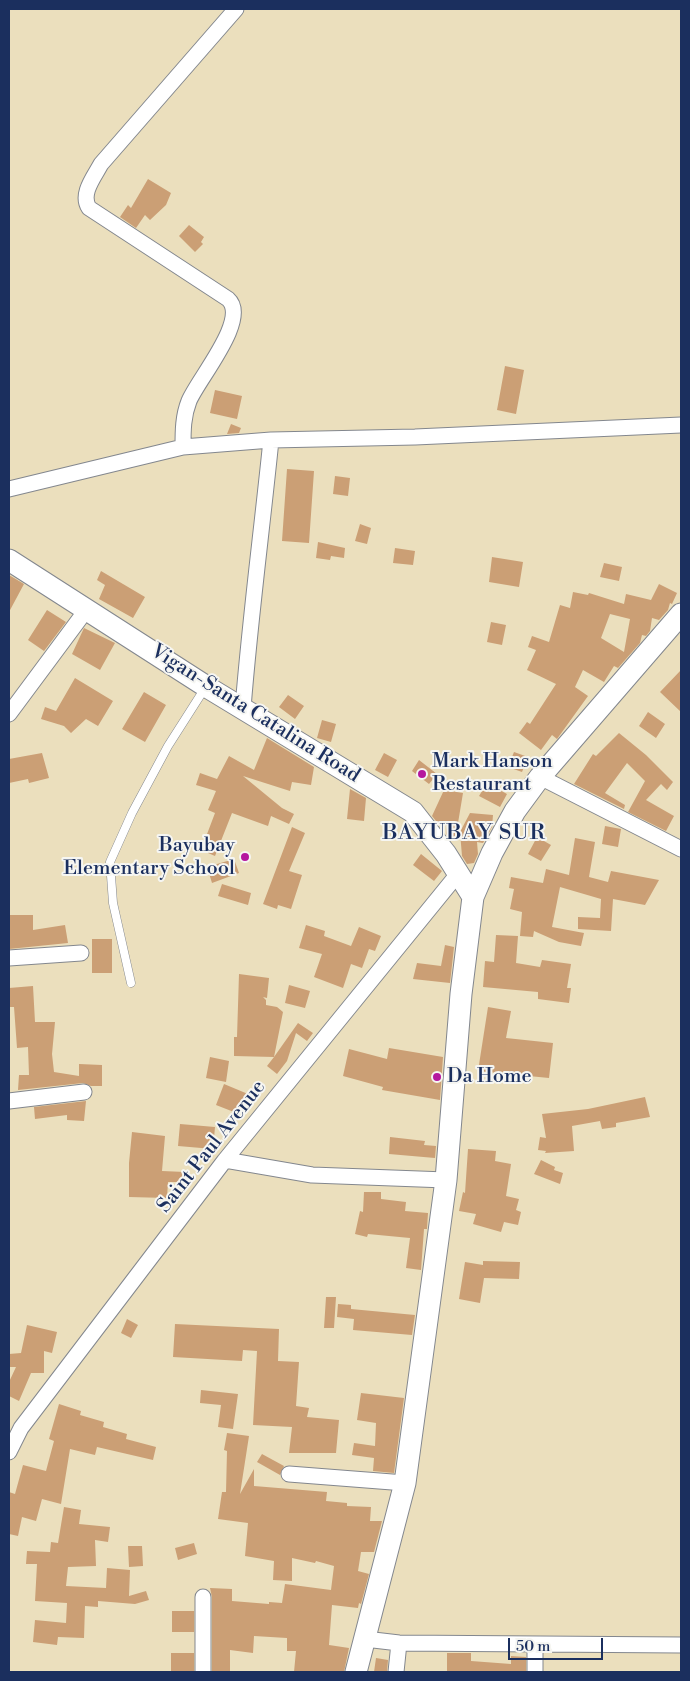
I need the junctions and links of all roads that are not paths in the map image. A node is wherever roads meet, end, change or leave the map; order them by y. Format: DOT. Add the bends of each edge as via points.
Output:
graph roads {
  1 [pos="236,9"];
  2 [pos="681,425"];
  3 [pos="271,440"];
  4 [pos="183,447"];
  5 [pos="9,490"];
  6 [pos="9,560"];
  7 [pos="87,610"];
  8 [pos="681,614"];
  9 [pos="207,687"];
  10 [pos="243,708"];
  11 [pos="9,714"];
  12 [pos="540,777"];
  13 [pos="681,849"];
  14 [pos="457,875"];
  15 [pos="473,898"];
  16 [pos="81,953"];
  17 [pos="9,958"];
  18 [pos="131,983"];
  19 [pos="84,1092"];
  20 [pos="9,1101"];
  21 [pos="225,1160"];
  22 [pos="446,1180"];
  23 [pos="9,1452"];
  24 [pos="288,1474"];
  25 [pos="405,1484"];
  26 [pos="203,1597"];
  27 [pos="365,1639"];
  28 [pos="399,1643"];
  29 [pos="536,1645"];
  30 [pos="681,1645"];
  31 [pos="203,1672"];
  32 [pos="356,1672"];
  33 [pos="396,1672"];
  34 [pos="535,1672"];
  1 -- 4 [label="street" via="101,164 86,192 89,208 228,299 232,305 234,318 227,337 189,402 182,430"];
  2 -- 3 [label="street"];
  3 -- 4 [label="street"];
  3 -- 10 [label="street"];
  4 -- 5 [label="street"];
  6 -- 7 [label="main road, Vigan-Santa Catalina Road"];
  7 -- 9 [label="main road, Vigan-Santa Catalina Road"];
  7 -- 11 [label="street"];
  8 -- 12 [label="main road"];
  9 -- 10 [label="main road, Vigan-Santa Catalina Road"];
  9 -- 18 [label="lane" via="168,746 110,862 114,903"];
  10 -- 14 [label="main road, Vigan-Santa Catalina Road" via="413,812 446,854"];
  12 -- 13 [label="street"];
  12 -- 15 [label="main road" via="515,811"];
  14 -- 15 [label="main road, Vigan-Santa Catalina Road"];
  14 -- 21 [label="street, Saint Paul Avenue"];
  15 -- 22 [label="main road" via="461,994"];
  16 -- 17 [label="street"];
  19 -- 20 [label="street"];
  21 -- 22 [label="street" via="312,1175"];
  21 -- 23 [label="street, Saint Paul Avenue" via="21,1428"];
  22 -- 25 [label="main road"];
  24 -- 25 [label="street"];
  25 -- 27 [label="main road"];
  26 -- 31 [label="street"];
  27 -- 28 [label="street"];
  27 -- 32 [label="main road"];
  28 -- 29 [label="street"];
  28 -- 33 [label="street"];
  29 -- 30 [label="street"];
  29 -- 34 [label="street"];
}
